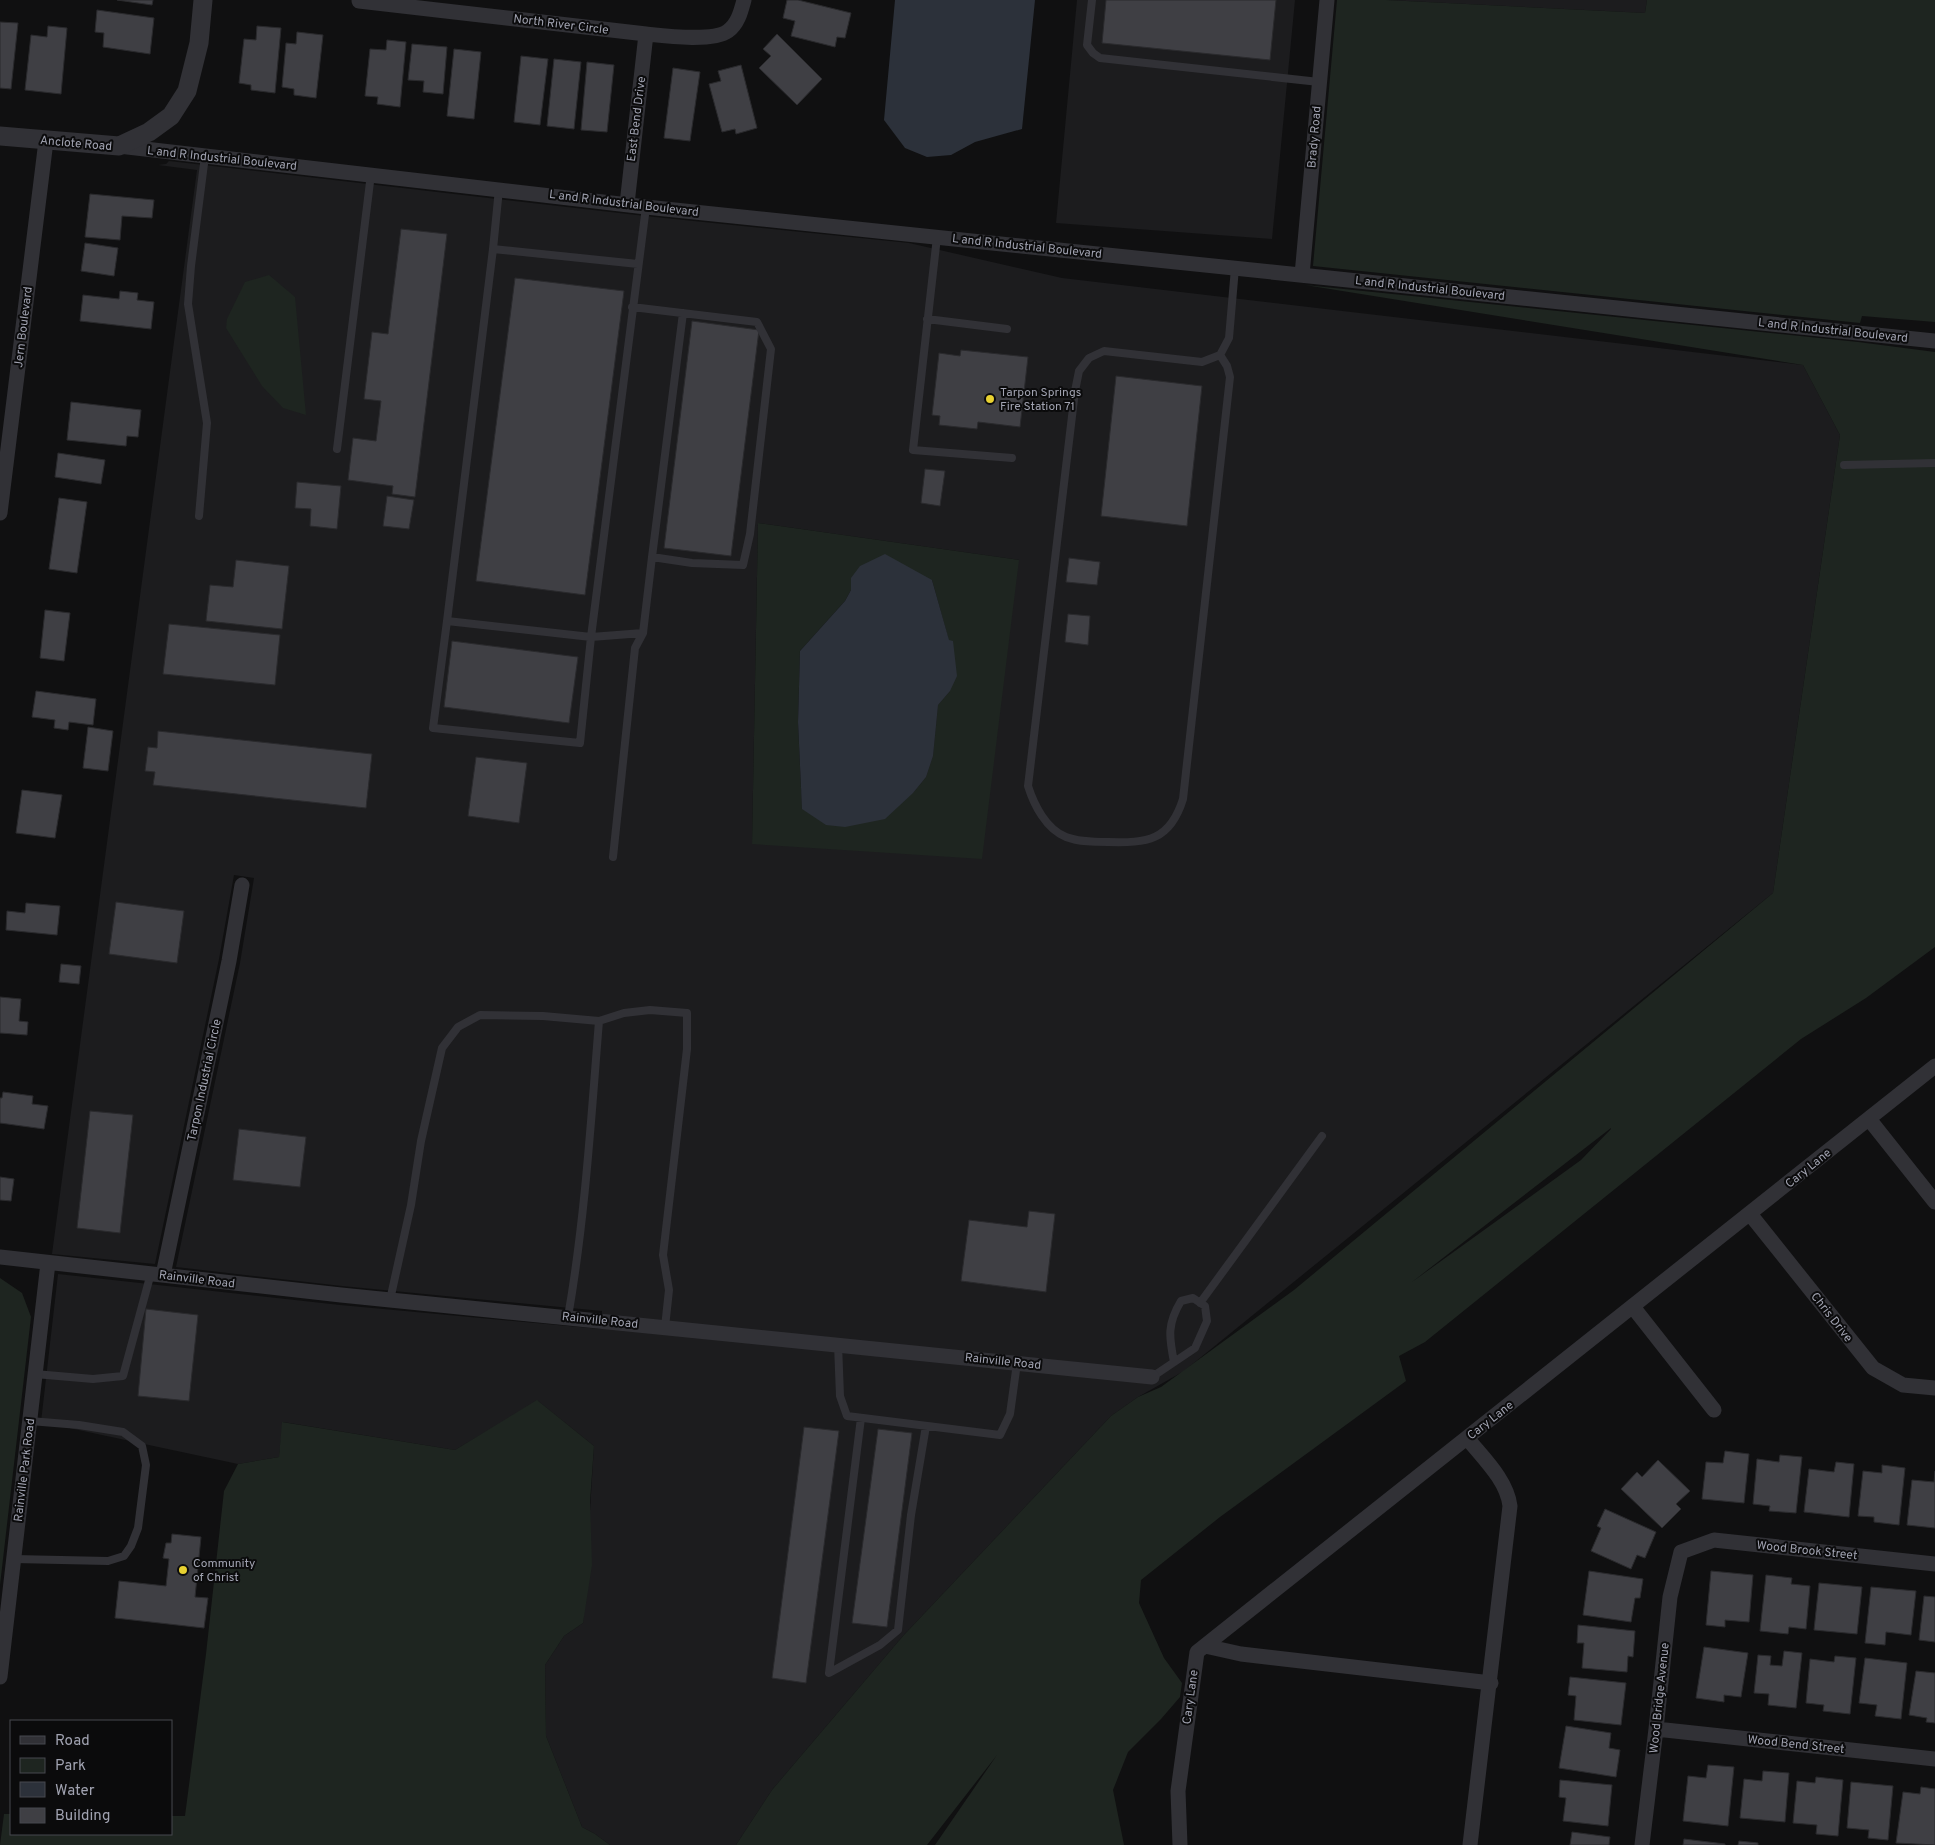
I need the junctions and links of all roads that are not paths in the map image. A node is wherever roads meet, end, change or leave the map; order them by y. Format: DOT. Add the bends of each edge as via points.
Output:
graph roads {
  1 [pos="203,0"];
  2 [pos="356,0"];
  3 [pos="744,0"];
  4 [pos="1092,0"];
  5 [pos="1327,0"];
  6 [pos="646,34"];
  7 [pos="1319,82"];
  8 [pos="0,136"];
  9 [pos="46,140"];
  10 [pos="120,146"];
  11 [pos="204,156"];
  12 [pos="371,174"];
  13 [pos="499,189"];
  14 [pos="627,204"];
  15 [pos="646,207"];
  16 [pos="937,237"];
  17 [pos="493,249"];
  18 [pos="638,264"];
  19 [pos="1235,268"];
  20 [pos="1302,275"];
  21 [pos="632,307"];
  22 [pos="683,313"];
  23 [pos="927,319"];
  24 [pos="1008,329"];
  25 [pos="1935,340"];
  26 [pos="1220,355"];
  27 [pos="337,449"];
  28 [pos="1012,458"];
  29 [pos="1935,462"];
  30 [pos="1844,465"];
  31 [pos="0,513"];
  32 [pos="199,516"];
  33 [pos="652,557"];
  34 [pos="447,621"];
  35 [pos="643,634"];
  36 [pos="591,638"];
  37 [pos="613,857"];
  38 [pos="242,885"];
  39 [pos="599,1021"];
  40 [pos="1935,1066"];
  41 [pos="1869,1119"];
  42 [pos="1322,1136"];
  43 [pos="1935,1202"];
  44 [pos="1750,1214"];
  45 [pos="0,1257"];
  46 [pos="48,1263"];
  47 [pos="157,1274"];
  48 [pos="390,1300"];
  49 [pos="1200,1303"];
  50 [pos="1633,1307"];
  51 [pos="568,1317"];
  52 [pos="665,1327"];
  53 [pos="838,1344"];
  54 [pos="1174,1362"];
  55 [pos="1017,1363"];
  56 [pos="35,1374"];
  57 [pos="1152,1377"];
  58 [pos="1935,1388"];
  59 [pos="1714,1410"];
  60 [pos="861,1418"];
  61 [pos="30,1421"];
  62 [pos="926,1426"];
  63 [pos="1467,1438"];
  64 [pos="1681,1552"];
  65 [pos="14,1559"];
  66 [pos="1935,1564"];
  67 [pos="1205,1646"];
  68 [pos="1,1657"];
  69 [pos="0,1677"];
  70 [pos="1490,1683"];
  71 [pos="1656,1729"];
  72 [pos="1935,1759"];
  73 [pos="1180,1845"];
  74 [pos="1470,1845"];
  75 [pos="1642,1845"];
  1 -- 10 [label="street, Anclote Road" via="199,44 187,91 171,116 149,132"];
  2 -- 6 [label="street, North River Circle"];
  3 -- 6 [label="street, North River Circle" via="740,17 728,31 714,36"];
  4 -- 7 [label="lane" via="1088,45 1100,58"];
  5 -- 7 [label="street, Brady Road"];
  6 -- 14 [label="street, East Bend Drive"];
  7 -- 20 [label="street, Brady Road"];
  8 -- 9 [label="street, Anclote Road"];
  9 -- 10 [label="street, Anclote Road"];
  9 -- 31 [label="street, Jern Boulevard"];
  10 -- 11 [label="street, L and R Industrial Boulevard"];
  11 -- 12 [label="street, L and R Industrial Boulevard"];
  11 -- 32 [label="lane" via="188,304 207,423"];
  12 -- 13 [label="street, L and R Industrial Boulevard"];
  12 -- 27 [label="lane"];
  13 -- 14 [label="street, L and R Industrial Boulevard"];
  13 -- 17 [label="lane"];
  14 -- 15 [label="street, L and R Industrial Boulevard"];
  15 -- 16 [label="street, L and R Industrial Boulevard"];
  15 -- 18 [label="lane"];
  16 -- 19 [label="street, L and R Industrial Boulevard"];
  16 -- 23 [label="lane"];
  17 -- 18 [label="lane"];
  17 -- 34 [label="lane"];
  18 -- 21 [label="lane"];
  19 -- 20 [label="street, L and R Industrial Boulevard"];
  19 -- 26 [label="lane" via="1229,338"];
  20 -- 25 [label="street, L and R Industrial Boulevard"];
  21 -- 22 [label="lane"];
  21 -- 36 [label="lane"];
  22 -- 33 [label="lane"];
  22 -- 33 [label="lane" via="757,322 771,349 751,524 744,565 692,563"];
  23 -- 24 [label="lane"];
  23 -- 28 [label="lane" via="912,450"];
  26 -- 26 [label="lane" via="1202,362 1104,351 1089,358 1079,371 1028,786 1040,813 1051,827 1066,837 1088,842 1138,842 1153,838 1178,816 1183,799 1230,377"];
  29 -- 30 [label="lane"];
  33 -- 35 [label="lane"];
  34 -- 36 [label="lane"];
  34 -- 36 [label="lane" via="433,728 580,743"];
  35 -- 36 [label="lane"];
  35 -- 37 [label="lane" via="635,648"];
  38 -- 47 [label="street, Tarpon Industrial Circle" via="227,970"];
  39 -- 48 [label="lane" via="480,1015 458,1027 442,1048"];
  39 -- 51 [label="lane" via="587,1171"];
  39 -- 52 [label="lane" via="624,1013 650,1010 687,1013 687,1049 663,1255 669,1290"];
  40 -- 41 [label="street, Cary Lane"];
  41 -- 43 [label="street"];
  41 -- 44 [label="street, Cary Lane"];
  42 -- 49 [label="lane"];
  44 -- 50 [label="street, Cary Lane"];
  44 -- 58 [label="street, Chris Drive" via="1873,1368 1903,1385"];
  45 -- 46 [label="street"];
  46 -- 47 [label="street, Rainville Road"];
  46 -- 56 [label="street, Rainville Park Road"];
  47 -- 48 [label="street, Rainville Road"];
  47 -- 56 [label="lane" via="122,1376 93,1379"];
  48 -- 51 [label="street, Rainville Road"];
  49 -- 54 [label="lane" via="1204,1306 1207,1321 1195,1348"];
  49 -- 54 [label="lane" via="1193,1298 1181,1301 1173,1313 1169,1338"];
  50 -- 59 [label="street"];
  50 -- 63 [label="street, Cary Lane"];
  51 -- 52 [label="street, Rainville Road"];
  52 -- 53 [label="street, Rainville Road"];
  53 -- 55 [label="street, Rainville Road"];
  53 -- 60 [label="lane" via="840,1396 847,1416"];
  54 -- 57 [label="lane"];
  55 -- 57 [label="street, Rainville Road"];
  55 -- 62 [label="lane" via="1010,1414 1000,1435"];
  56 -- 61 [label="street, Rainville Park Road"];
  60 -- 62 [label="lane"];
  60 -- 62 [label="lane" via="829,1673 880,1645 898,1630 911,1515"];
  61 -- 65 [label="street, Rainville Park Road"];
  61 -- 65 [label="lane" via="123,1432 142,1446 146,1465 138,1528 124,1556 108,1561"];
  63 -- 67 [label="street, Cary Lane"];
  63 -- 70 [label="street" via="1509,1495"];
  64 -- 66 [label="street, Wood Brook Street" via="1714,1540"];
  64 -- 71 [label="street, Wood Bridge Avenue" via="1670,1597"];
  65 -- 68 [label="street, Rainville Park Road"];
  67 -- 70 [label="street" via="1241,1654"];
  67 -- 73 [label="street, Cary Lane" via="1197,1652 1178,1791"];
  68 -- 69 [label="street, Rainville Park Road"];
  70 -- 74 [label="street"];
  71 -- 72 [label="street, Wood Bend Street"];
  71 -- 75 [label="street, Wood Bridge Avenue"];
}
